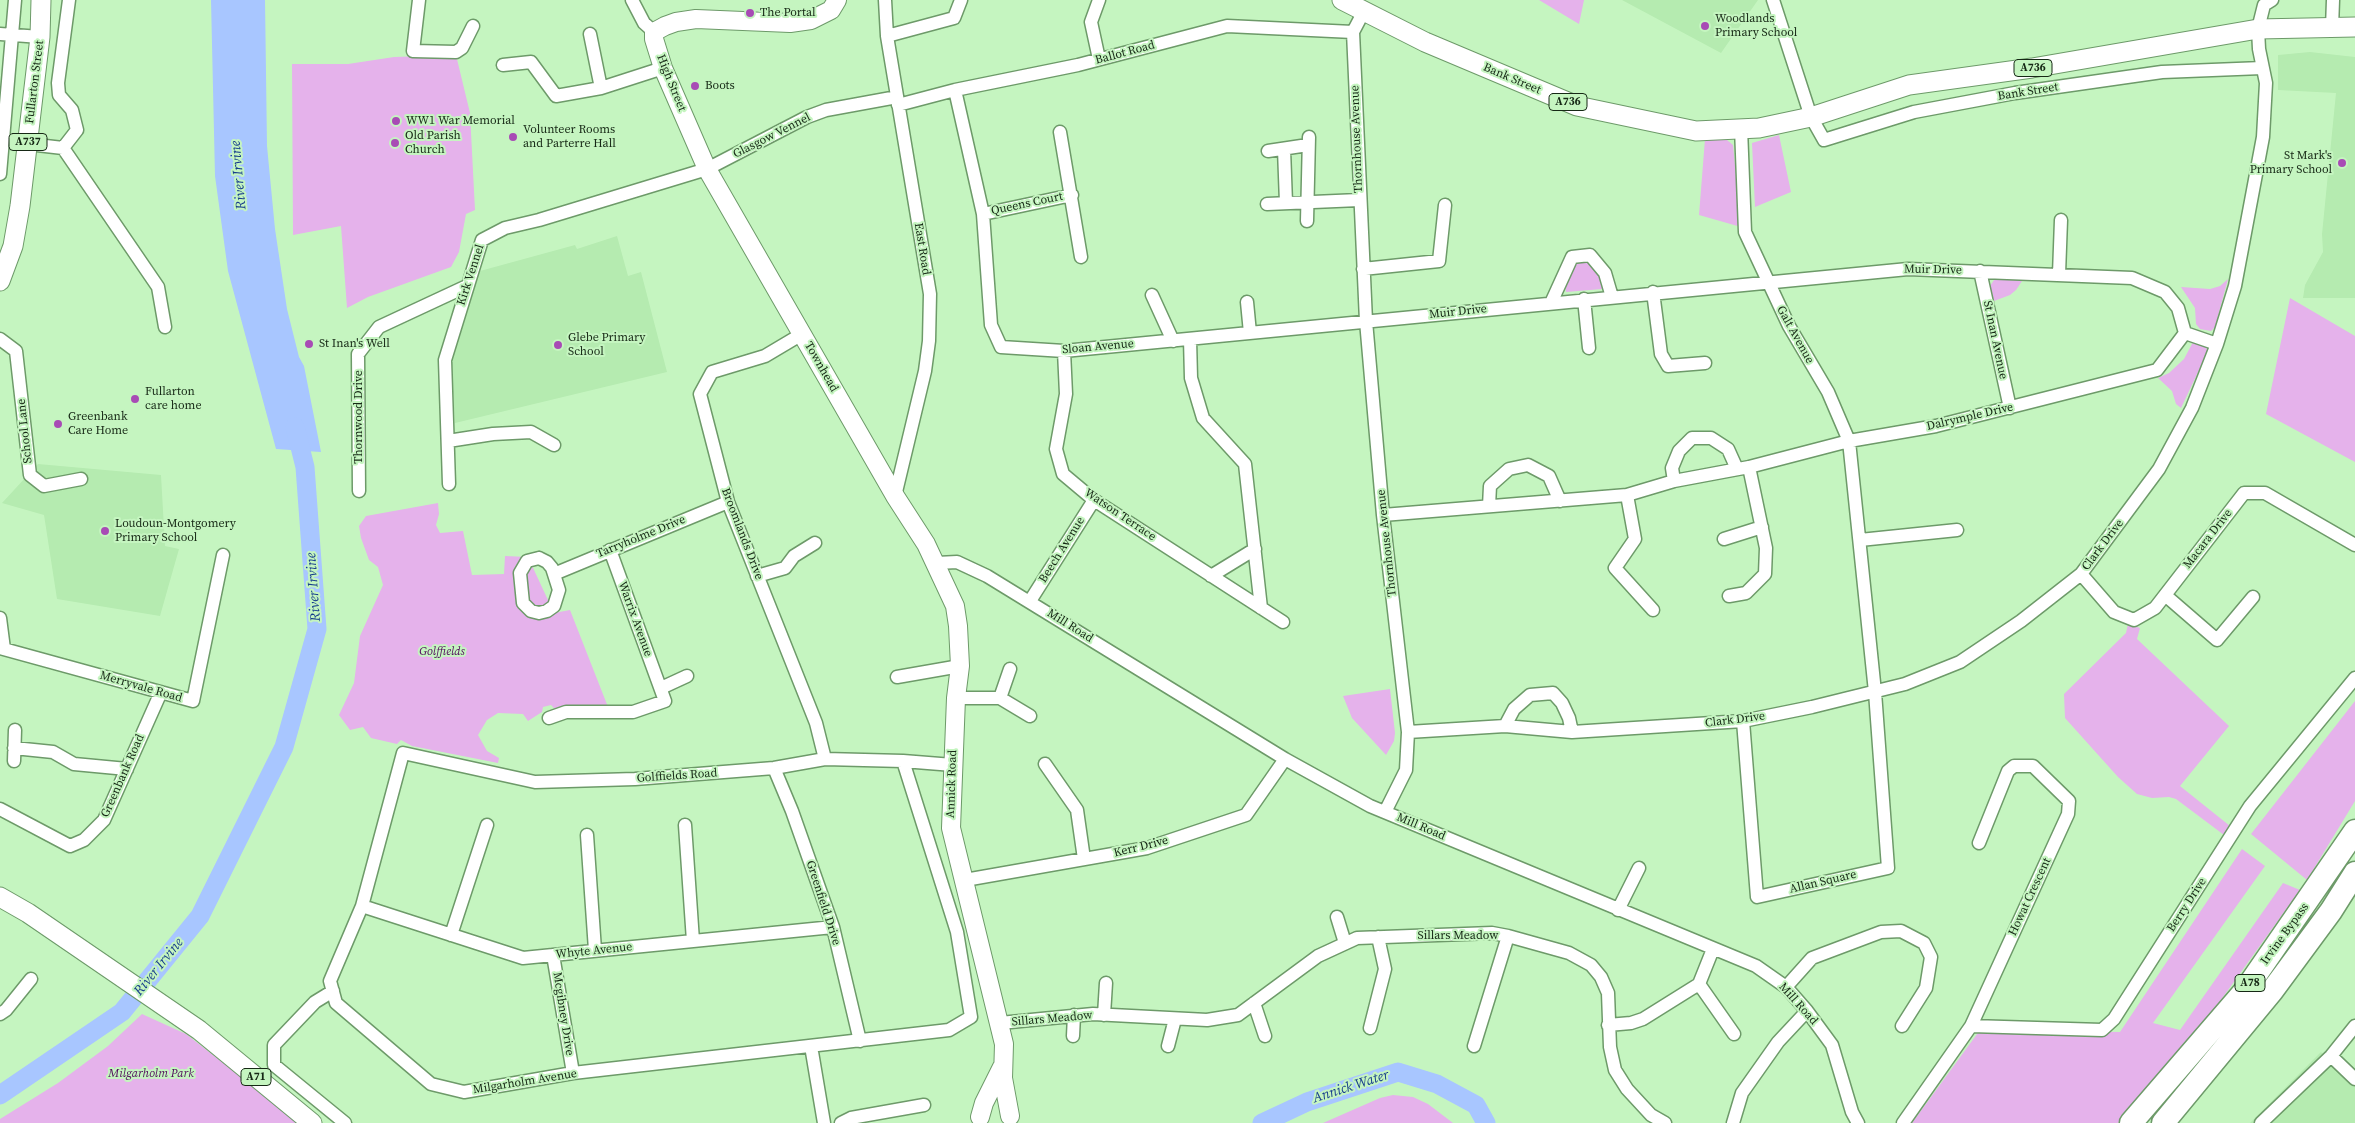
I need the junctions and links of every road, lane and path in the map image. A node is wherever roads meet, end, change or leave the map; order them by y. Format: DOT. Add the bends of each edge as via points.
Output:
graph roads {
  1 [pos="15,0"];
  2 [pos="41,0"];
  3 [pos="69,0"];
  4 [pos="419,0"];
  5 [pos="632,0"];
  6 [pos="837,0"];
  7 [pos="884,0"];
  8 [pos="961,0"];
  9 [pos="1097,0"];
  10 [pos="1342,0"];
  11 [pos="1773,0"];
  12 [pos="2333,0"];
  13 [pos="2268,3"];
  14 [pos="1364,11"];
  15 [pos="473,26"];
  16 [pos="2355,27"];
  17 [pos="2332,28"];
  18 [pos="2258,29"];
  19 [pos="654,32"];
  20 [pos="1353,32"];
  21 [pos="6,34"];
  22 [pos="590,34"];
  23 [pos="887,36"];
  24 [pos="40,37"];
  25 [pos="1099,59"];
  26 [pos="503,66"];
  27 [pos="663,68"];
  28 [pos="2262,68"];
  29 [pos="601,88"];
  30 [pos="955,90"];
  31 [pos="898,101"];
  32 [pos="1811,117"];
  33 [pos="1741,128"];
  34 [pos="1060,132"];
  35 [pos="28,144"];
  36 [pos="63,148"];
  37 [pos="1284,148"];
  38 [pos="1268,150"];
  39 [pos="707,169"];
  40 [pos="0,174"];
  41 [pos="1072,195"];
  42 [pos="1359,200"];
  43 [pos="1308,202"];
  44 [pos="1286,203"];
  45 [pos="1267,204"];
  46 [pos="1445,206"];
  47 [pos="983,214"];
  48 [pos="2061,220"];
  49 [pos="1307,221"];
  50 [pos="1081,257"];
  51 [pos="1363,269"];
  52 [pos="1980,271"];
  53 [pos="2059,274"];
  54 [pos="1766,281"];
  55 [pos="0,282"];
  56 [pos="467,286"];
  57 [pos="1653,292"];
  58 [pos="1152,295"];
  59 [pos="1612,297"];
  60 [pos="1584,299"];
  61 [pos="1247,302"];
  62 [pos="1551,303"];
  63 [pos="1366,321"];
  64 [pos="165,327"];
  65 [pos="1250,333"];
  66 [pos="2185,333"];
  67 [pos="802,334"];
  68 [pos="0,339"];
  69 [pos="1190,339"];
  70 [pos="1173,340"];
  71 [pos="2216,344"];
  72 [pos="1589,348"];
  73 [pos="1064,352"];
  74 [pos="1705,363"];
  75 [pos="2010,408"];
  76 [pos="448,441"];
  77 [pos="1849,441"];
  78 [pos="554,445"];
  79 [pos="1743,468"];
  80 [pos="82,479"];
  81 [pos="1674,481"];
  82 [pos="449,484"];
  83 [pos="359,491"];
  84 [pos="1627,495"];
  85 [pos="895,496"];
  86 [pos="1094,500"];
  87 [pos="728,502"];
  88 [pos="1560,502"];
  89 [pos="1489,506"];
  90 [pos="1383,515"];
  91 [pos="1762,526"];
  92 [pos="1956,530"];
  93 [pos="1724,539"];
  94 [pos="1860,540"];
  95 [pos="815,543"];
  96 [pos="2355,545"];
  97 [pos="1255,549"];
  98 [pos="610,550"];
  99 [pos="224,555"];
  100 [pos="937,563"];
  101 [pos="554,574"];
  102 [pos="2081,574"];
  103 [pos="757,576"];
  104 [pos="1211,576"];
  105 [pos="2165,595"];
  106 [pos="1729,596"];
  107 [pos="2253,597"];
  108 [pos="1030,601"];
  109 [pos="1262,608"];
  110 [pos="1653,610"];
  111 [pos="0,618"];
  112 [pos="1283,622"];
  113 [pos="2,648"];
  114 [pos="960,666"];
  115 [pos="1010,669"];
  116 [pos="687,676"];
  117 [pos="897,677"];
  118 [pos="2355,678"];
  119 [pos="661,688"];
  120 [pos="161,692"];
  121 [pos="1875,692"];
  122 [pos="956,698"];
  123 [pos="1000,698"];
  124 [pos="1030,716"];
  125 [pos="549,718"];
  126 [pos="1743,721"];
  127 [pos="1505,726"];
  128 [pos="15,730"];
  129 [pos="1408,732"];
  130 [pos="1572,732"];
  131 [pos="825,759"];
  132 [pos="1286,759"];
  133 [pos="903,761"];
  134 [pos="1045,764"];
  135 [pos="952,765"];
  136 [pos="774,768"];
  137 [pos="126,769"];
  138 [pos="0,809"];
  139 [pos="1385,812"];
  140 [pos="487,825"];
  141 [pos="685,825"];
  142 [pos="2355,831"];
  143 [pos="587,835"];
  144 [pos="1979,843"];
  145 [pos="1084,859"];
  146 [pos="1639,868"];
  147 [pos="2355,873"];
  148 [pos="965,880"];
  149 [pos="0,897"];
  150 [pos="362,906"];
  151 [pos="1618,910"];
  152 [pos="1337,917"];
  153 [pos="833,927"];
  154 [pos="451,934"];
  155 [pos="1508,936"];
  156 [pos="1378,937"];
  157 [pos="693,941"];
  158 [pos="1345,943"];
  159 [pos="1713,949"];
  160 [pos="596,950"];
  161 [pos="553,955"];
  162 [pos="31,978"];
  163 [pos="1106,983"];
  164 [pos="1699,984"];
  165 [pos="1786,987"];
  166 [pos="333,991"];
  167 [pos="1254,1003"];
  168 [pos="1807,1011"];
  169 [pos="0,1014"];
  170 [pos="1104,1015"];
  171 [pos="1074,1016"];
  172 [pos="1176,1019"];
  173 [pos="1000,1023"];
  174 [pos="1608,1025"];
  175 [pos="1902,1026"];
  176 [pos="1971,1026"];
  177 [pos="2355,1026"];
  178 [pos="1370,1028"];
  179 [pos="1734,1034"];
  180 [pos="1073,1036"];
  181 [pos="1265,1036"];
  182 [pos="860,1041"];
  183 [pos="811,1046"];
  184 [pos="1168,1046"];
  185 [pos="1474,1046"];
  186 [pos="2331,1056"];
  187 [pos="1004,1063"];
  188 [pos="573,1073"];
  189 [pos="2355,1079"];
  190 [pos="924,1105"];
  191 [pos="1013,1119"];
  192 [pos="978,1120"];
  193 [pos="312,1123"];
  194 [pos="345,1123"];
  195 [pos="824,1123"];
  196 [pos="841,1123"];
  197 [pos="1666,1123"];
  198 [pos="1733,1123"];
  199 [pos="1858,1123"];
  200 [pos="1903,1123"];
  201 [pos="2131,1123"];
  202 [pos="2163,1123"];
  203 [pos="2261,1123"];
  1 -- 21 [label="street"];
  2 -- 24 [label="main road, Fullarton Street / A737"];
  3 -- 36 [label="street" via="58,83 59,95 72,110 77,130"];
  4 -- 15 [label="street" via="413,51 456,52 462,48"];
  5 -- 19 [label="street, High Street" via="644,22"];
  6 -- 19 [label="main road" via="826,14 805,22 696,20 676,22"];
  7 -- 23 [label="street, East Road"];
  8 -- 23 [label="street" via="954,18"];
  9 -- 25 [label="street" via="1091,22"];
  10 -- 14 [label="main road, Bank Street / A736"];
  11 -- 32 [label="street"];
  12 -- 17 [label="street"];
  13 -- 18 [label="street"];
  14 -- 20 [label="street, Thornhouse Avenue"];
  14 -- 33 [label="main road, Bank Street / A736" via="1425,42 1577,106 1696,131"];
  16 -- 17 [label="main road, A736"];
  17 -- 18 [label="main road, Bank Street / A736"];
  18 -- 28 [label="street, Clark Drive"];
  18 -- 32 [label="main road, Bank Street / A736" via="2032,68 1910,85"];
  19 -- 27 [label="main road, High Street"];
  20 -- 25 [label="street, Ballot Road" via="1227,26"];
  20 -- 42 [label="street, Thornhouse Avenue"];
  21 -- 24 [label="street"];
  21 -- 40 [label="street"];
  22 -- 29 [label="street"];
  23 -- 31 [label="street, East Road"];
  24 -- 35 [label="main road, Fullarton Street / A737"];
  25 -- 30 [label="street, Ballot Road"];
  26 -- 29 [label="street" via="531,62 556,96"];
  27 -- 29 [label="street"];
  27 -- 39 [label="main road, High Street"];
  28 -- 32 [label="street, Bank Street" via="2162,72 2015,93 1914,112 1824,140"];
  28 -- 71 [label="street, Clark Drive" via="2266,83 2263,137 2236,286"];
  30 -- 31 [label="street, Ballot Road"];
  30 -- 47 [label="street, Sloan Avenue"];
  31 -- 39 [label="street, Glasgow Vennel" via="826,110 806,117"];
  31 -- 85 [label="street, East Road" via="930,294 930,335 925,371"];
  32 -- 33 [label="main road, Bank Street / A736" via="1759,128"];
  33 -- 54 [label="street, Galt Avenue" via="1744,232"];
  34 -- 41 [label="street, Queens Court"];
  35 -- 36 [label="street"];
  35 -- 55 [label="main road, Fullarton Street / A737" via="13,246"];
  36 -- 64 [label="street" via="158,287"];
  37 -- 38 [label="street"];
  37 -- 43 [label="street" via="1309,141"];
  37 -- 44 [label="street"];
  39 -- 56 [label="street, Kirk Vennel" via="497,232 482,240"];
  39 -- 67 [label="main road, Townhead"];
  41 -- 47 [label="street, Queens Court"];
  41 -- 50 [label="street, Queens Court"];
  42 -- 43 [label="street"];
  42 -- 51 [label="street, Thornhouse Avenue"];
  43 -- 44 [label="street"];
  43 -- 49 [label="street"];
  44 -- 45 [label="street"];
  46 -- 51 [label="street" via="1439,261"];
  47 -- 73 [label="street, Sloan Avenue" via="991,325 1001,347"];
  48 -- 53 [label="street"];
  51 -- 63 [label="street, Thornhouse Avenue"];
  52 -- 53 [label="street, Muir Drive"];
  52 -- 54 [label="street, Muir Drive" via="1908,269"];
  52 -- 75 [label="street, St Inan Avenue"];
  53 -- 66 [label="street, Muir Drive" via="2132,278 2165,292 2178,308"];
  54 -- 57 [label="street, Muir Drive"];
  54 -- 77 [label="street, Galt Avenue" via="1828,392"];
  56 -- 76 [label="street, Kirk Vennel" via="445,360"];
  56 -- 83 [label="street, Thornwood Drive" via="379,327 358,354"];
  57 -- 59 [label="street, Muir Drive"];
  57 -- 74 [label="street" via="1662,354 1668,366"];
  58 -- 70 [label="street"];
  59 -- 60 [label="street, Muir Drive"];
  59 -- 62 [label="street" via="1605,273 1590,255 1572,257"];
  60 -- 62 [label="street, Muir Drive"];
  60 -- 72 [label="street"];
  61 -- 65 [label="street"];
  62 -- 63 [label="street, Muir Drive"];
  63 -- 65 [label="street, Sloan Avenue"];
  63 -- 90 [label="street, Thornhouse Avenue"];
  65 -- 69 [label="street, Sloan Avenue"];
  66 -- 71 [label="street"];
  66 -- 75 [label="street, Dalrymple Drive" via="2157,370"];
  67 -- 85 [label="main road, Townhead"];
  67 -- 87 [label="street, Broomlands Drive" via="765,356 712,372 700,394"];
  68 -- 80 [label="street, School Lane" via="16,351 30,474 44,486"];
  69 -- 70 [label="street, Sloan Avenue"];
  69 -- 97 [label="street" via="1191,378 1204,418 1245,464"];
  70 -- 73 [label="street, Sloan Avenue"];
  71 -- 102 [label="street, Clark Drive" via="2192,408 2159,470"];
  73 -- 86 [label="street, Watson Terrace" via="1066,394 1056,449 1063,474"];
  75 -- 77 [label="street, Dalrymple Drive" via="1936,426"];
  76 -- 78 [label="street" via="531,432"];
  76 -- 82 [label="street, Kirk Vennel"];
  77 -- 79 [label="street, Dalrymple Drive"];
  77 -- 94 [label="street, Galt Avenue"];
  79 -- 81 [label="street, Dalrymple Drive"];
  79 -- 81 [label="street" via="1728,449 1711,438 1692,438 1679,451 1672,468"];
  79 -- 91 [label="street"];
  81 -- 84 [label="street, Dalrymple Drive"];
  84 -- 88 [label="street, Dalrymple Drive"];
  84 -- 110 [label="street" via="1635,538 1615,568"];
  85 -- 100 [label="main road, Townhead"];
  86 -- 104 [label="street, Watson Terrace"];
  86 -- 108 [label="street, Beech Avenue"];
  87 -- 98 [label="street, Tarryholme Drive"];
  87 -- 103 [label="street, Broomlands Drive"];
  88 -- 89 [label="street, Dalrymple Drive"];
  88 -- 89 [label="street" via="1549,476 1528,466 1509,470 1490,486"];
  89 -- 90 [label="street, Dalrymple Drive"];
  90 -- 129 [label="street, Thornhouse Avenue"];
  91 -- 93 [label="street"];
  91 -- 106 [label="street" via="1766,548 1765,574 1746,593"];
  92 -- 94 [label="street"];
  94 -- 121 [label="street, Galt Avenue"];
  95 -- 103 [label="street" via="794,556 785,568"];
  96 -- 105 [label="street, Macara Drive" via="2265,493 2244,493"];
  97 -- 104 [label="street"];
  97 -- 109 [label="street"];
  98 -- 101 [label="street, Tarryholme Drive"];
  98 -- 119 [label="street, Warrix Avenue"];
  99 -- 120 [label="street, Merryvale Road" via="193,701"];
  100 -- 108 [label="street, Mill Road" via="950,562 971,567"];
  100 -- 114 [label="main road, Annick Road" via="955,606"];
  102 -- 105 [label="street, Macara Drive" via="2114,612 2134,620 2154,608"];
  102 -- 121 [label="street, Clark Drive" via="2021,621 1960,662"];
  103 -- 131 [label="street, Broomlands Drive" via="816,723"];
  104 -- 109 [label="street, Watson Terrace"];
  105 -- 107 [label="street" via="2217,640"];
  108 -- 132 [label="street, Mill Road"];
  109 -- 112 [label="street, Watson Terrace"];
  111 -- 113 [label="street, Merryvale Road"];
  113 -- 120 [label="street, Merryvale Road"];
  114 -- 117 [label="street"];
  114 -- 122 [label="main road, Annick Road"];
  115 -- 123 [label="street"];
  116 -- 119 [label="street"];
  118 -- 176 [label="street, Berry Drive" via="2250,806 2114,1020 2102,1030"];
  119 -- 125 [label="street" via="666,701 633,712 566,712"];
  120 -- 137 [label="street, Greenbank Road"];
  121 -- 126 [label="street, Clark Drive"];
  121 -- 126 [label="street, Allan Square" via="1888,868 1757,897"];
  122 -- 123 [label="street"];
  122 -- 135 [label="main road, Annick Road"];
  123 -- 124 [label="street"];
  126 -- 130 [label="street, Clark Drive"];
  127 -- 129 [label="street, Clark Drive"];
  127 -- 130 [label="street, Clark Drive"];
  127 -- 130 [label="street" via="1514,709 1530,695 1554,694 1562,703"];
  128 -- 137 [label="street" via="14,754 53,752 74,764"];
  129 -- 139 [label="street, Thornhouse Avenue" via="1406,770"];
  131 -- 133 [label="street, Golffields Road"];
  131 -- 136 [label="street, Golffields Road"];
  132 -- 139 [label="street, Mill Road"];
  132 -- 145 [label="street, Kerr Drive" via="1246,814 1147,848"];
  133 -- 135 [label="street, Golffields Road"];
  133 -- 182 [label="street, Milgarholm Avenue" via="957,932 971,1017 949,1030"];
  134 -- 145 [label="street" via="1077,810"];
  135 -- 148 [label="main road, Annick Road" via="951,828"];
  136 -- 150 [label="street, Golffields Road" via="635,779 535,782 403,753"];
  136 -- 153 [label="street, Greenfield Drive"];
  137 -- 138 [label="street, Greenbank Road" via="104,820 84,840 70,846"];
  139 -- 151 [label="street, Mill Road"];
  140 -- 154 [label="street"];
  141 -- 157 [label="street"];
  142 -- 201 [label="highway, Irvine Bypass / A78" via="2244,992"];
  143 -- 160 [label="street"];
  144 -- 176 [label="street, Howat Crescent" via="2008,771 2014,766 2033,766 2069,801 2068,814"];
  145 -- 148 [label="street, Kerr Drive"];
  146 -- 151 [label="street"];
  147 -- 202 [label="highway, Irvine Bypass / A78" via="2272,991"];
  148 -- 173 [label="main road, Annick Road"];
  149 -- 193 [label="main road, A71" via="198,1030"];
  150 -- 154 [label="street, Whyte Avenue"];
  150 -- 166 [label="street" via="330,981"];
  151 -- 159 [label="street, Mill Road"];
  152 -- 158 [label="street"];
  153 -- 157 [label="street, Whyte Avenue"];
  153 -- 182 [label="street, Greenfield Drive"];
  154 -- 161 [label="street, Whyte Avenue" via="523,958"];
  155 -- 156 [label="street, Sillars Meadow"];
  155 -- 174 [label="street, Sillars Meadow" via="1568,953 1591,965 1608,993"];
  155 -- 185 [label="street"];
  156 -- 158 [label="street, Sillars Meadow" via="1357,938"];
  156 -- 178 [label="street" via="1385,969"];
  157 -- 160 [label="street, Whyte Avenue"];
  158 -- 167 [label="street, Sillars Meadow" via="1318,956"];
  159 -- 164 [label="street"];
  159 -- 165 [label="street, Mill Road" via="1756,966"];
  160 -- 161 [label="street, Whyte Avenue"];
  161 -- 188 [label="street, Mcgibney Drive"];
  162 -- 169 [label="street"];
  163 -- 170 [label="street, Sillars Meadow"];
  164 -- 174 [label="street" via="1642,1019"];
  164 -- 179 [label="street"];
  165 -- 168 [label="street, Mill Road"];
  165 -- 175 [label="street" via="1812,958 1881,932 1901,932 1924,943 1931,957 1926,988"];
  166 -- 188 [label="street, Milgarholm Avenue" via="336,1003 432,1084 464,1092"];
  166 -- 194 [label="street" via="315,1002 274,1045 274,1065"];
  167 -- 172 [label="street, Sillars Meadow" via="1238,1015 1207,1020"];
  167 -- 181 [label="street"];
  168 -- 198 [label="street" via="1778,1042 1742,1093"];
  168 -- 199 [label="street, Mill Road" via="1832,1045"];
  170 -- 171 [label="street, Sillars Meadow"];
  170 -- 172 [label="street, Sillars Meadow"];
  171 -- 173 [label="street, Sillars Meadow"];
  171 -- 180 [label="street"];
  172 -- 184 [label="street"];
  173 -- 187 [label="main road, Annick Road"];
  174 -- 197 [label="street, Sillars Meadow" via="1615,1070 1645,1109"];
  176 -- 200 [label="street, Howat Crescent"];
  177 -- 186 [label="street"];
  182 -- 183 [label="street, Milgarholm Avenue"];
  183 -- 188 [label="street, Milgarholm Avenue"];
  183 -- 195 [label="street"];
  186 -- 189 [label="street"];
  186 -- 203 [label="street"];
  187 -- 191 [label="main road, Annick Road" via="1004,1092"];
  187 -- 192 [label="main road, Annick Road"];
  190 -- 196 [label="street" via="851,1118"];
  191 -- 192 [label="main road" via="1001,1111 992,1111"];
}
